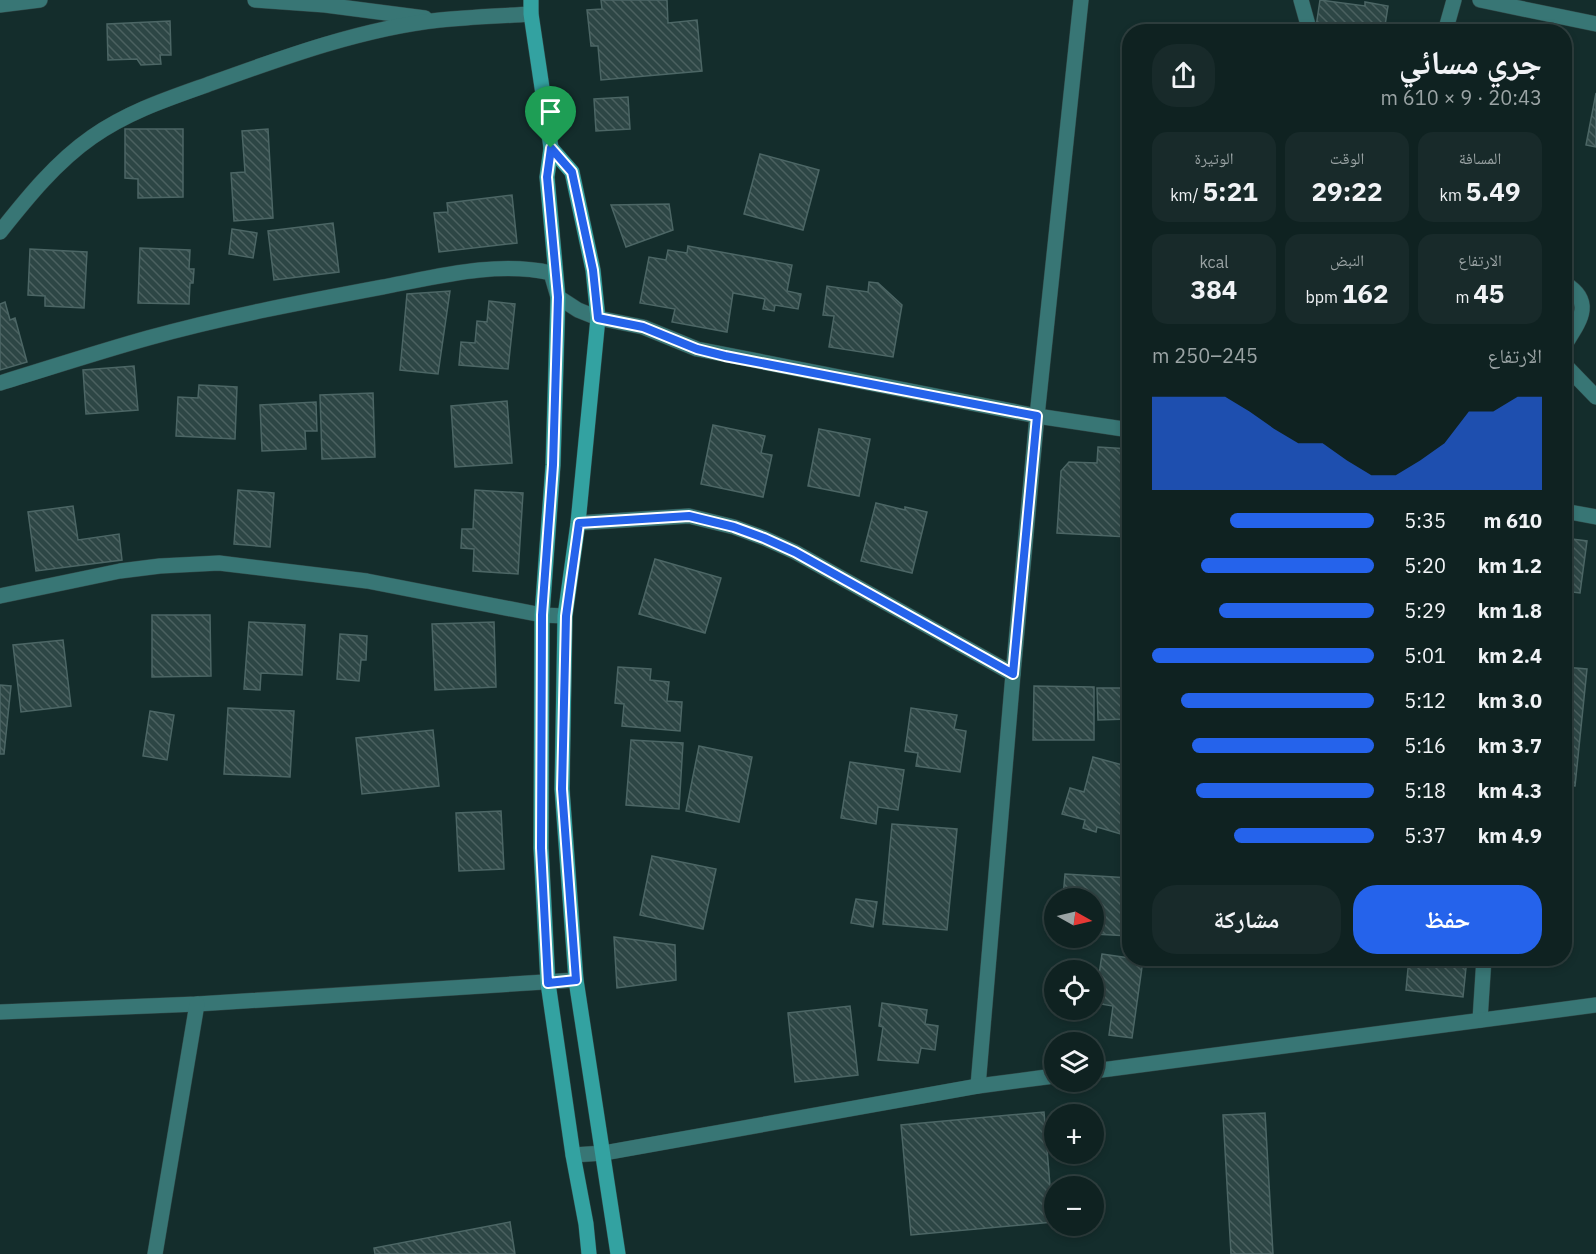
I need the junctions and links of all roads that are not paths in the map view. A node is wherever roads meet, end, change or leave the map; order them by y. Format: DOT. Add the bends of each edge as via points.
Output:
graph roads {
  1 [pos="40,0"];
  2 [pos="255,0"];
  3 [pos="1081,0"];
  4 [pos="1301,0"];
  5 [pos="1454,0"];
  6 [pos="1489,1"];
  7 [pos="0,5"];
  8 [pos="531,7"];
  9 [pos="440,20"];
  10 [pos="1308,24"];
  11 [pos="1447,24"];
  12 [pos="1596,24"];
  13 [pos="551,148"];
  14 [pos="0,232"];
  15 [pos="1572,290"];
  16 [pos="558,297"];
  17 [pos="598,318"];
  18 [pos="1572,333"];
  19 [pos="1572,372"];
  20 [pos="0,383"];
  21 [pos="1596,397"];
  22 [pos="1037,416"];
  23 [pos="1122,429"];
  24 [pos="1572,512"];
  25 [pos="1596,517"];
  26 [pos="579,523"];
  27 [pos="0,596"];
  28 [pos="542,615"];
  29 [pos="566,616"];
  30 [pos="1013,674"];
  31 [pos="1483,966"];
  32 [pos="576,980"];
  33 [pos="548,983"];
  34 [pos="197,1004"];
  35 [pos="1596,1005"];
  36 [pos="0,1012"];
  37 [pos="1480,1020"];
  38 [pos="1104,1070"];
  39 [pos="1044,1077"];
  40 [pos="978,1086"];
  41 [pos="604,1153"];
  42 [pos="573,1155"];
  43 [pos="155,1254"];
  44 [pos="589,1254"];
  45 [pos="618,1254"];
  1 -- 7 [label="street"];
  2 -- 9 [label="street"];
  3 -- 22 [label="street"];
  4 -- 10 [label="street"];
  5 -- 11 [label="street"];
  6 -- 12 [label="street"];
  8 -- 9 [label="street"];
  8 -- 13 [label="street"];
  9 -- 14 [label="street" via="391,28 307,51 148,105 75,150 26,199"];
  13 -- 16 [label="street" via="547,177"];
  13 -- 17 [label="street" via="572,172 593,270"];
  15 -- 18 [label="street" via="1579,296 1583,311"];
  16 -- 17 [label="street"];
  16 -- 20 [label="street" via="550,273 533,269 456,274 148,338"];
  16 -- 28 [label="street" via="553,465"];
  17 -- 22 [label="street" via="643,327 725,356"];
  17 -- 26 [label="street"];
  19 -- 21 [label="street"];
  22 -- 23 [label="street"];
  22 -- 30 [label="street"];
  24 -- 25 [label="street"];
  26 -- 29 [label="street"];
  26 -- 30 [label="street" via="689,516 734,527 795,552"];
  27 -- 28 [label="street" via="120,571 219,563 367,581"];
  28 -- 29 [label="street"];
  28 -- 33 [label="street" via="541,848"];
  29 -- 32 [label="street" via="562,789"];
  30 -- 40 [label="street"];
  31 -- 37 [label="street"];
  32 -- 33 [label="street"];
  32 -- 41 [label="street"];
  33 -- 34 [label="street"];
  33 -- 42 [label="street"];
  34 -- 36 [label="street"];
  34 -- 43 [label="street"];
  35 -- 37 [label="street"];
  37 -- 38 [label="street"];
  39 -- 40 [label="street"];
  40 -- 41 [label="street"];
  41 -- 42 [label="street"];
  41 -- 45 [label="street"];
  42 -- 44 [label="street"];
}
